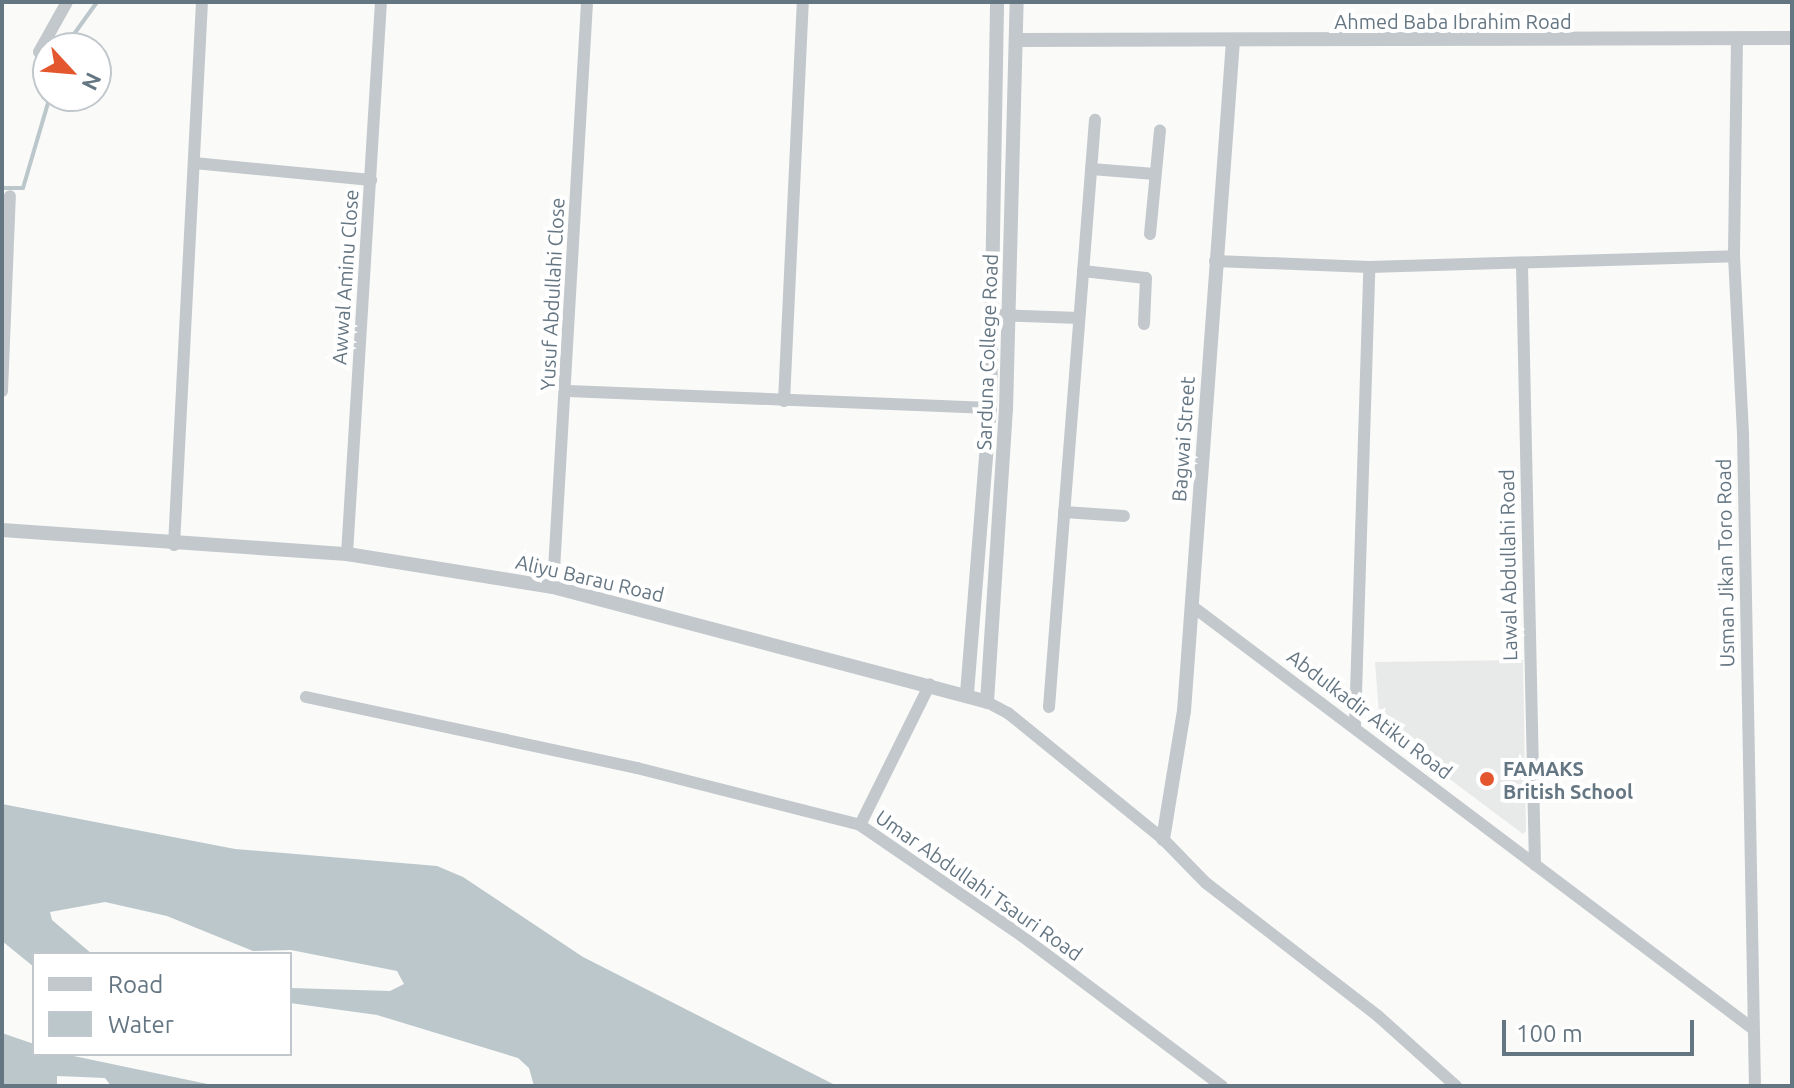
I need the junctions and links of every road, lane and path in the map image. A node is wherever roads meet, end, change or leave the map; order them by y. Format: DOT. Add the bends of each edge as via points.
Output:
graph roads {
  1 [pos="67,2"];
  2 [pos="202,2"];
  3 [pos="381,2"];
  4 [pos="587,2"];
  5 [pos="803,2"];
  6 [pos="997,2"];
  7 [pos="1017,2"];
  8 [pos="50,32"];
  9 [pos="1792,38"];
  10 [pos="1737,39"];
  11 [pos="1017,40"];
  12 [pos="1233,40"];
  13 [pos="1095,120"];
  14 [pos="1160,130"];
  15 [pos="194,163"];
  16 [pos="1091,169"];
  17 [pos="1155,174"];
  18 [pos="371,180"];
  19 [pos="10,196"];
  20 [pos="1150,234"];
  21 [pos="1734,256"];
  22 [pos="1215,261"];
  23 [pos="1522,265"];
  24 [pos="1369,267"];
  25 [pos="1083,271"];
  26 [pos="993,315"];
  27 [pos="1010,315"];
  28 [pos="1079,318"];
  29 [pos="1144,324"];
  30 [pos="2,391"];
  31 [pos="568,391"];
  32 [pos="784,401"];
  33 [pos="990,408"];
  34 [pos="1064,512"];
  35 [pos="1124,516"];
  36 [pos="2,530"];
  37 [pos="174,545"];
  38 [pos="347,554"];
  39 [pos="553,587"];
  40 [pos="1192,606"];
  41 [pos="930,684"];
  42 [pos="967,693"];
  43 [pos="306,697"];
  44 [pos="987,702"];
  45 [pos="1049,707"];
  46 [pos="1355,725"];
  47 [pos="860,825"];
  48 [pos="1163,839"];
  49 [pos="1535,865"];
  50 [pos="1752,1028"];
  51 [pos="1222,1086"];
  52 [pos="1456,1086"];
  53 [pos="1755,1086"];
  1 -- 8 [label="street"];
  2 -- 15 [label="street"];
  3 -- 18 [label="street, Awwal Aminu Close"];
  4 -- 31 [label="street, Yusuf Abdullahi Close"];
  5 -- 32 [label="street"];
  6 -- 26 [label="street, Sarduna College Road"];
  7 -- 11 [label="street, Sarduna College Road"];
  9 -- 10 [label="street, Ahmed Baba Ibrahim Road"];
  10 -- 12 [label="street, Ahmed Baba Ibrahim Road"];
  10 -- 21 [label="street, Usman Jikan Toro Road"];
  11 -- 12 [label="street, Ahmed Baba Ibrahim Road"];
  11 -- 27 [label="street, Sarduna College Road"];
  12 -- 22 [label="street, Bagwai Street"];
  13 -- 16 [label="street"];
  14 -- 17 [label="street"];
  15 -- 18 [label="street"];
  15 -- 37 [label="street"];
  16 -- 17 [label="street"];
  16 -- 25 [label="street"];
  17 -- 20 [label="street"];
  18 -- 38 [label="street, Awwal Aminu Close"];
  19 -- 30 [label="street"];
  21 -- 23 [label="street"];
  21 -- 50 [label="street, Usman Jikan Toro Road" via="1743,434"];
  22 -- 24 [label="street"];
  22 -- 40 [label="street, Bagwai Street"];
  23 -- 24 [label="street"];
  23 -- 49 [label="street, Lawal Abdullahi Road"];
  24 -- 46 [label="street"];
  25 -- 28 [label="street"];
  25 -- 29 [label="street" via="1146,278"];
  26 -- 27 [label="street"];
  26 -- 33 [label="street, Sarduna College Road"];
  27 -- 28 [label="street"];
  27 -- 44 [label="street, Sarduna College Road"];
  28 -- 34 [label="street"];
  31 -- 32 [label="street"];
  31 -- 39 [label="street, Yusuf Abdullahi Close"];
  32 -- 33 [label="street"];
  33 -- 42 [label="street, Sarduna College Road"];
  34 -- 35 [label="street"];
  34 -- 45 [label="street"];
  36 -- 37 [label="street, Aliyu Barau Road"];
  37 -- 38 [label="street, Aliyu Barau Road"];
  38 -- 39 [label="street, Aliyu Barau Road"];
  39 -- 41 [label="street, Aliyu Barau Road"];
  40 -- 46 [label="street, Abdulkadir Atiku Road"];
  40 -- 48 [label="street, Bagwai Street" via="1184,711"];
  41 -- 42 [label="street, Aliyu Barau Road"];
  41 -- 47 [label="street"];
  42 -- 44 [label="street, Aliyu Barau Road"];
  43 -- 47 [label="street, Umar Abdullahi Tsauri Road" via="637,768"];
  44 -- 48 [label="street" via="1008,713"];
  46 -- 49 [label="street, Abdulkadir Atiku Road"];
  47 -- 51 [label="street, Umar Abdullahi Tsauri Road" via="1022,936"];
  48 -- 52 [label="street" via="1206,883 1378,1016"];
  49 -- 50 [label="street, Abdulkadir Atiku Road"];
  50 -- 53 [label="street, Usman Jikan Toro Road"];
}
